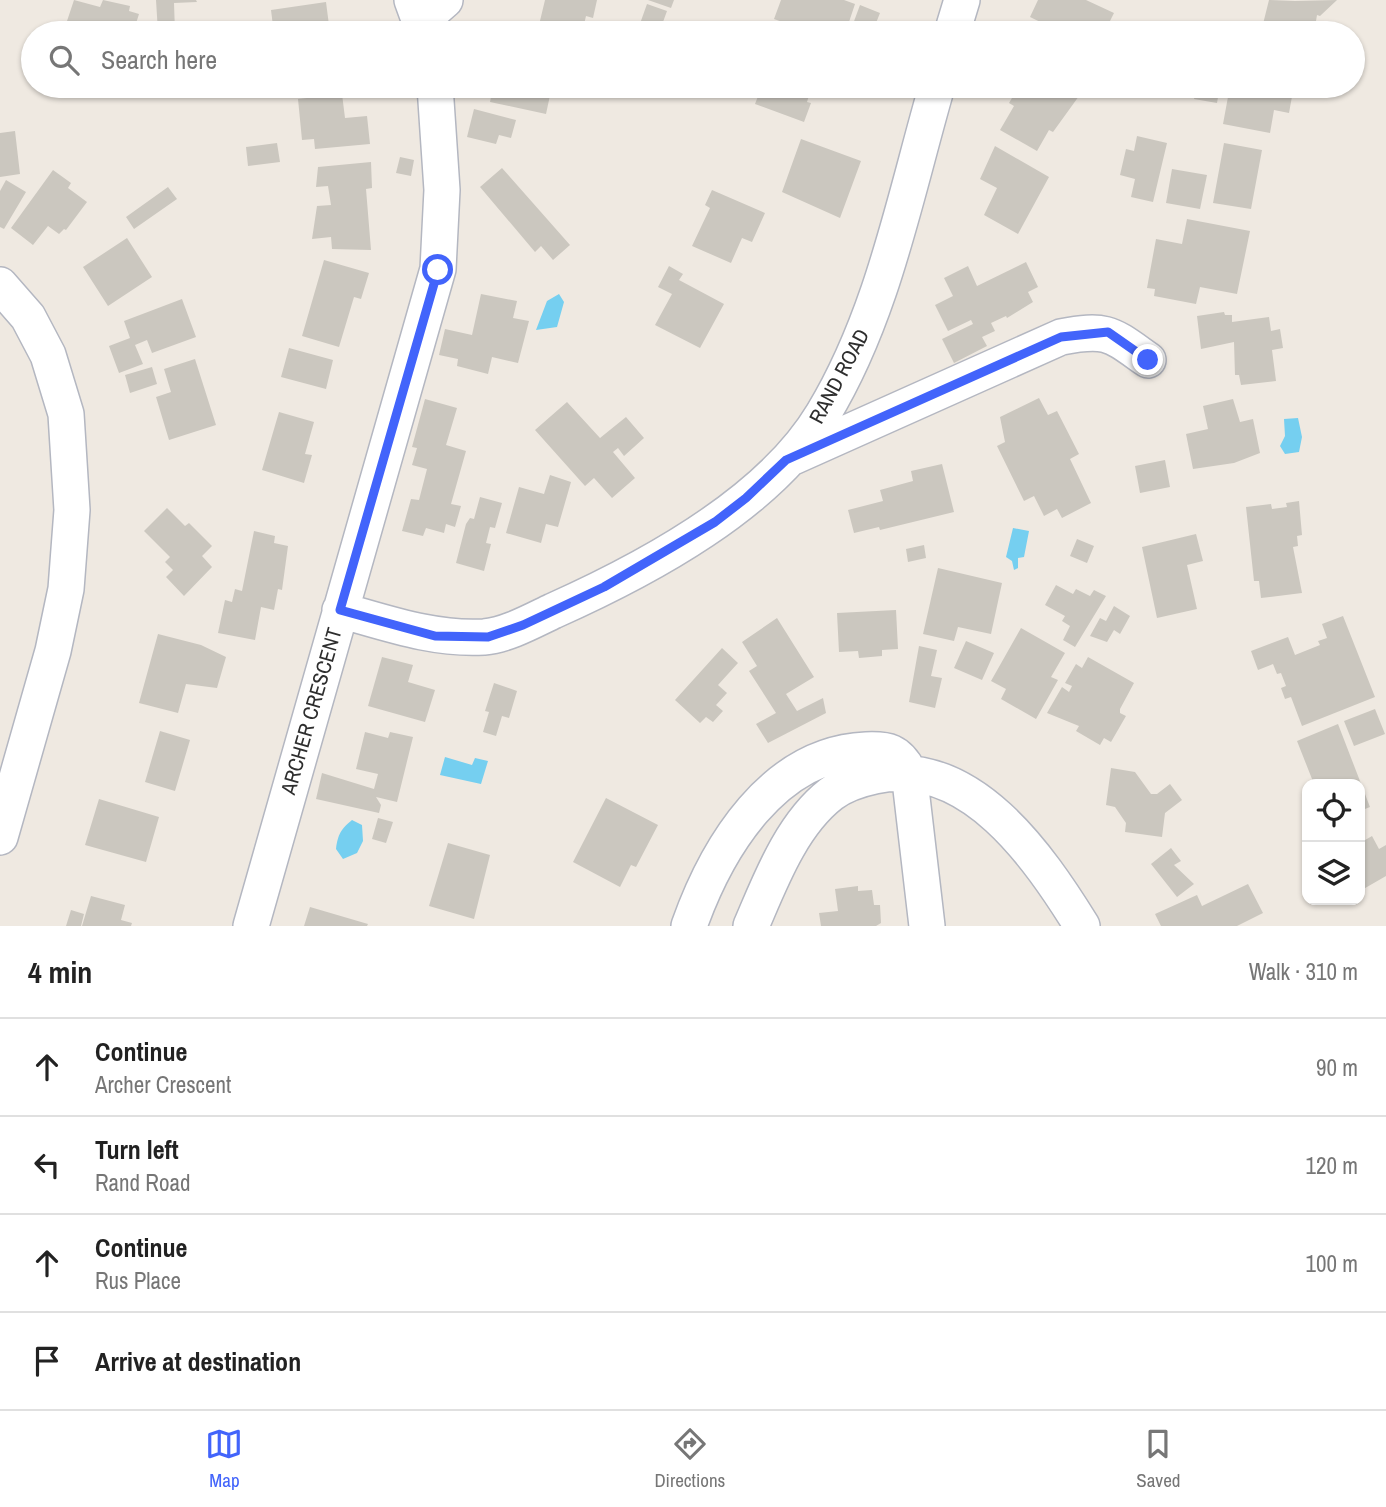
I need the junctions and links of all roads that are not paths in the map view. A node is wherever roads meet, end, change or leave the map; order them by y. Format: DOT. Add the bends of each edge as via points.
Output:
graph roads {
  1 [pos="962,0"];
  2 [pos="956,21"];
  3 [pos="436,98"];
  4 [pos="934,98"];
  5 [pos="0,285"];
  6 [pos="1148,360"];
  7 [pos="786,460"];
  8 [pos="340,610"];
  9 [pos="908,772"];
  10 [pos="0,837"];
  11 [pos="251,926"];
  12 [pos="689,926"];
  13 [pos="751,926"];
  14 [pos="927,926"];
  15 [pos="1082,926"];
  1 -- 2 [label="street"];
  3 -- 8 [label="street, ARCHER CRESCENT" via="442,190 438,270"];
  4 -- 7 [label="street, RAND ROAD" via="861,339 822,415"];
  5 -- 10 [label="street" via="28,317 48,355 66,414 72,510 66,589 53,650"];
  6 -- 7 [label="street" via="1108,332 1061,337"];
  7 -- 8 [label="street, RAND ROAD" via="715,522 604,587 500,633 435,636"];
  8 -- 11 [label="street, ARCHER CRESCENT"];
  9 -- 12 [label="street" via="900,756 883,750 845,751 796,771 769,792 730,842"];
  9 -- 13 [label="street" via="861,779 832,794 789,846"];
  9 -- 14 [label="street"];
  9 -- 15 [label="street" via="943,780 996,814 1045,868"];
}
